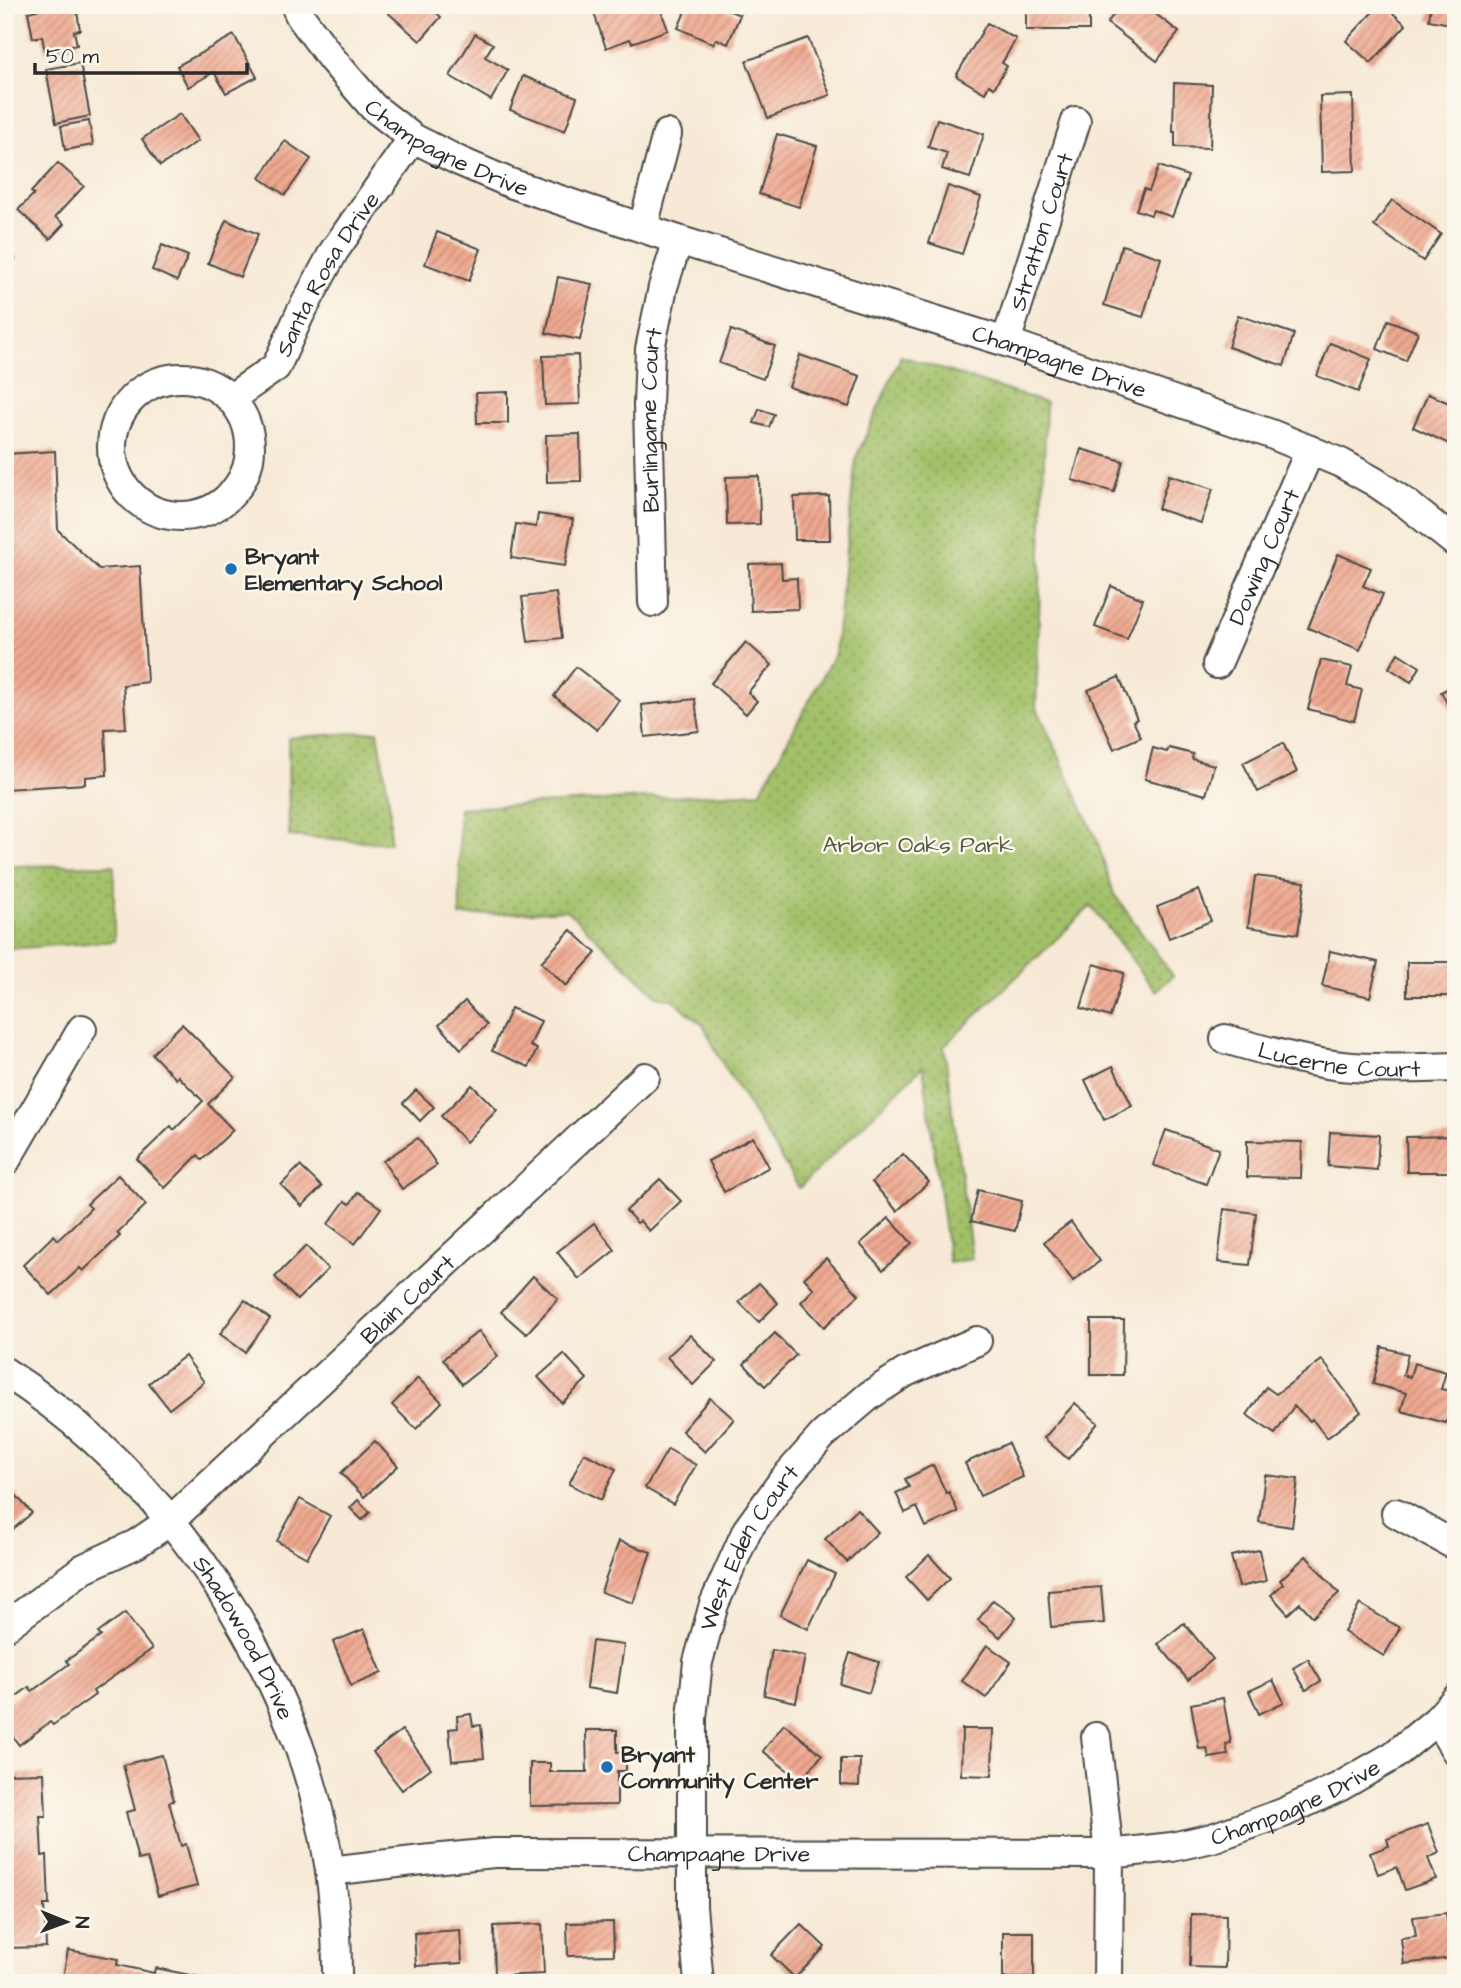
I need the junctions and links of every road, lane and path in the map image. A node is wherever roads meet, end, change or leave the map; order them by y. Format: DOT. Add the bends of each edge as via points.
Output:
graph roads {
  1 [pos="295,5"];
  2 [pos="1076,121"];
  3 [pos="667,134"];
  4 [pos="413,138"];
  5 [pos="643,227"];
  6 [pos="678,240"];
  7 [pos="1006,342"];
  8 [pos="231,398"];
  9 [pos="1310,450"];
  10 [pos="1456,543"];
  11 [pos="653,603"];
  12 [pos="1217,664"];
  13 [pos="82,1029"];
  14 [pos="1225,1039"];
  15 [pos="1456,1067"];
  16 [pos="645,1077"];
  17 [pos="5,1161"];
  18 [pos="977,1341"];
  19 [pos="5,1372"];
  20 [pos="1396,1513"];
  21 [pos="170,1521"];
  22 [pos="1456,1546"];
  23 [pos="5,1627"];
  24 [pos="1456,1699"];
  25 [pos="1437,1720"];
  26 [pos="1097,1737"];
  27 [pos="1456,1751"];
  28 [pos="692,1853"];
  29 [pos="1108,1854"];
  30 [pos="330,1871"];
  31 [pos="337,1983"];
  32 [pos="699,1983"];
  33 [pos="1108,1983"];
  1 -- 4 [label="street, Champagne Drive" via="331,58 373,107"];
  2 -- 7 [label="street, Stratton Court"];
  3 -- 5 [label="street"];
  4 -- 5 [label="street, Champagne Drive" via="510,183"];
  4 -- 8 [label="street, Santa Rosa Drive" via="334,251 276,368"];
  5 -- 6 [label="street, Champagne Drive"];
  6 -- 7 [label="street, Champagne Drive"];
  6 -- 11 [label="street, Burlingame Court" via="650,348"];
  7 -- 9 [label="street, Champagne Drive"];
  8 -- 8 [label="street" via="208,383 181,377 154,383 132,398 118,418 111,443 114,468 126,491 148,509 175,517 202,514 227,500 244,478 251,450 246,422"];
  9 -- 10 [label="street, Champagne Drive" via="1375,482"];
  9 -- 12 [label="street, Dowing Court"];
  13 -- 17 [label="street"];
  14 -- 15 [label="street, Lucerne Court" via="1343,1066"];
  16 -- 21 [label="street, Blain Court"];
  18 -- 28 [label="street, West Eden Court" via="906,1372 870,1395 823,1435 747,1530 714,1604 698,1662 692,1718"];
  19 -- 21 [label="street, Shadowood Drive" via="87,1435"];
  20 -- 22 [label="street"];
  21 -- 23 [label="street, Blain Court" via="120,1553 84,1568"];
  21 -- 30 [label="street, Shadowood Drive" via="225,1598 275,1690 316,1804"];
  24 -- 25 [label="street, Champagne Drive"];
  25 -- 27 [label="street"];
  25 -- 29 [label="street, Champagne Drive" via="1393,1756 1283,1813 1212,1838"];
  26 -- 29 [label="street"];
  28 -- 29 [label="street, Champagne Drive"];
  28 -- 30 [label="street, Champagne Drive" via="494,1853"];
  28 -- 32 [label="street, West Eden Court"];
  29 -- 33 [label="street"];
  30 -- 31 [label="street, Shadowood Drive"];
}
